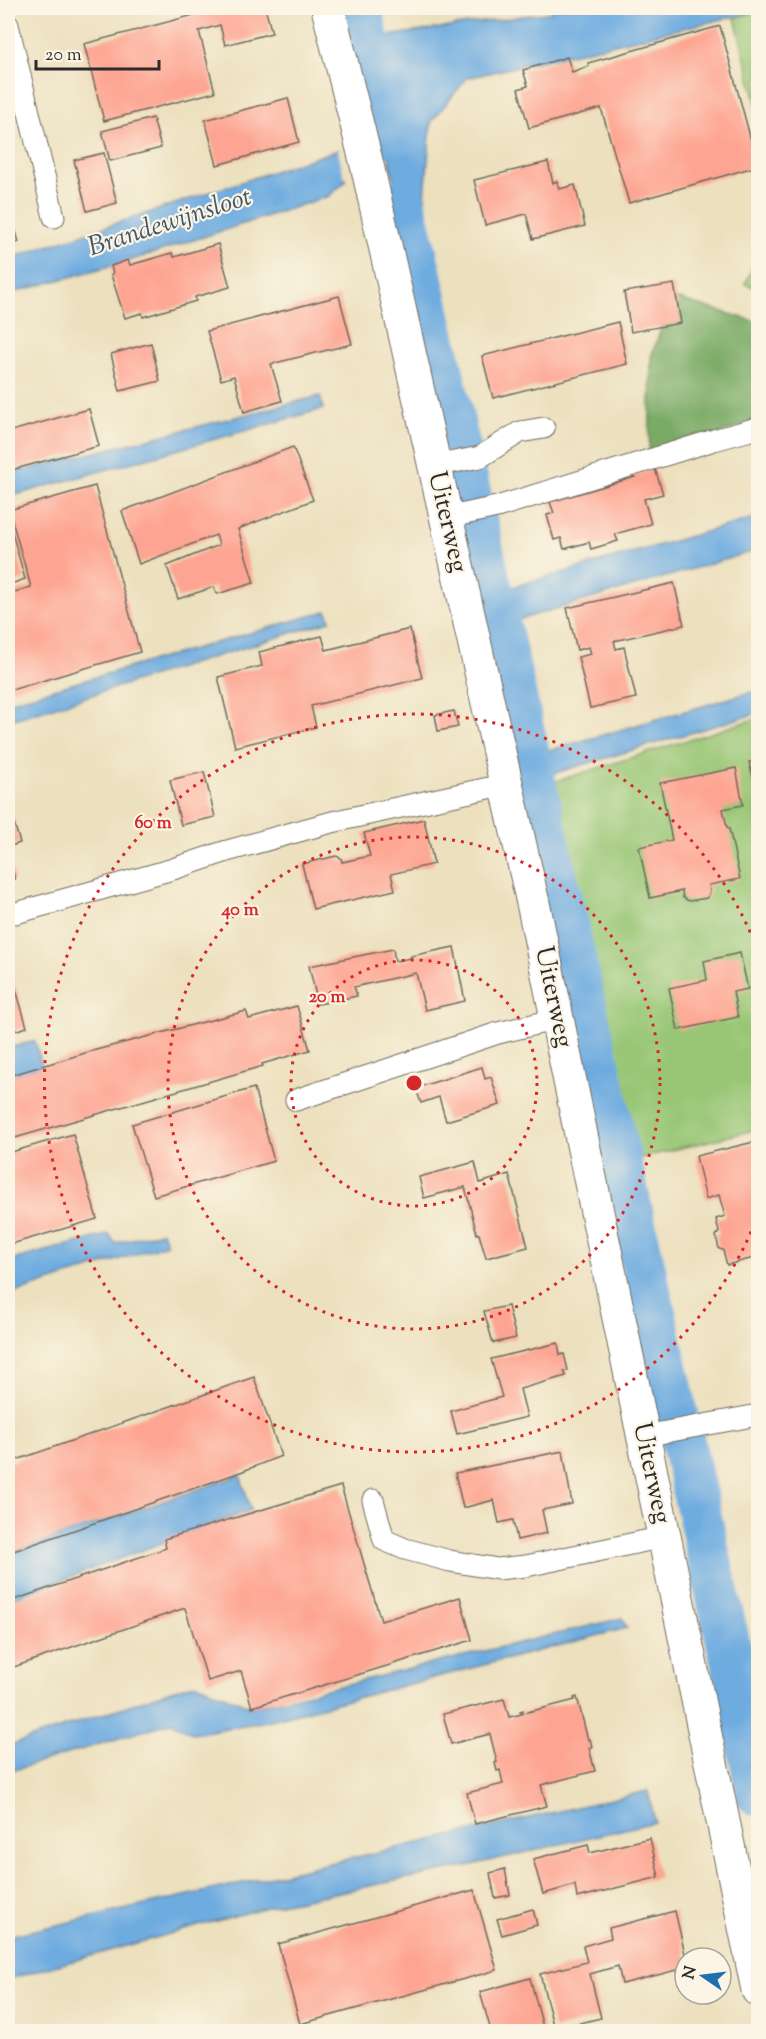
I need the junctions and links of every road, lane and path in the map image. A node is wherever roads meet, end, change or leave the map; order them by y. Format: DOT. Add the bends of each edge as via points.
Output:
graph roads {
  1 [pos="328,8"];
  2 [pos="8,25"];
  3 [pos="54,217"];
  4 [pos="544,428"];
  5 [pos="759,428"];
  6 [pos="445,464"];
  7 [pos="454,516"];
  8 [pos="507,784"];
  9 [pos="16,913"];
  10 [pos="558,1019"];
  11 [pos="297,1100"];
  12 [pos="759,1415"];
  13 [pos="654,1434"];
  14 [pos="373,1500"];
  15 [pos="664,1537"];
  16 [pos="759,1990"];
  1 -- 6 [label="street, Uiterweg"];
  2 -- 3 [label="lane"];
  4 -- 6 [label="lane" via="520,432 480,457"];
  5 -- 7 [label="lane"];
  6 -- 7 [label="street, Uiterweg"];
  7 -- 8 [label="street, Uiterweg"];
  8 -- 9 [label="lane" via="332,822"];
  8 -- 10 [label="street, Uiterweg"];
  10 -- 11 [label="lane" via="498,1033"];
  10 -- 13 [label="street, Uiterweg"];
  12 -- 13 [label="lane"];
  13 -- 15 [label="street, Uiterweg"];
  14 -- 15 [label="lane" via="384,1540 450,1561 498,1569"];
  15 -- 16 [label="street, Uiterweg"];
}
